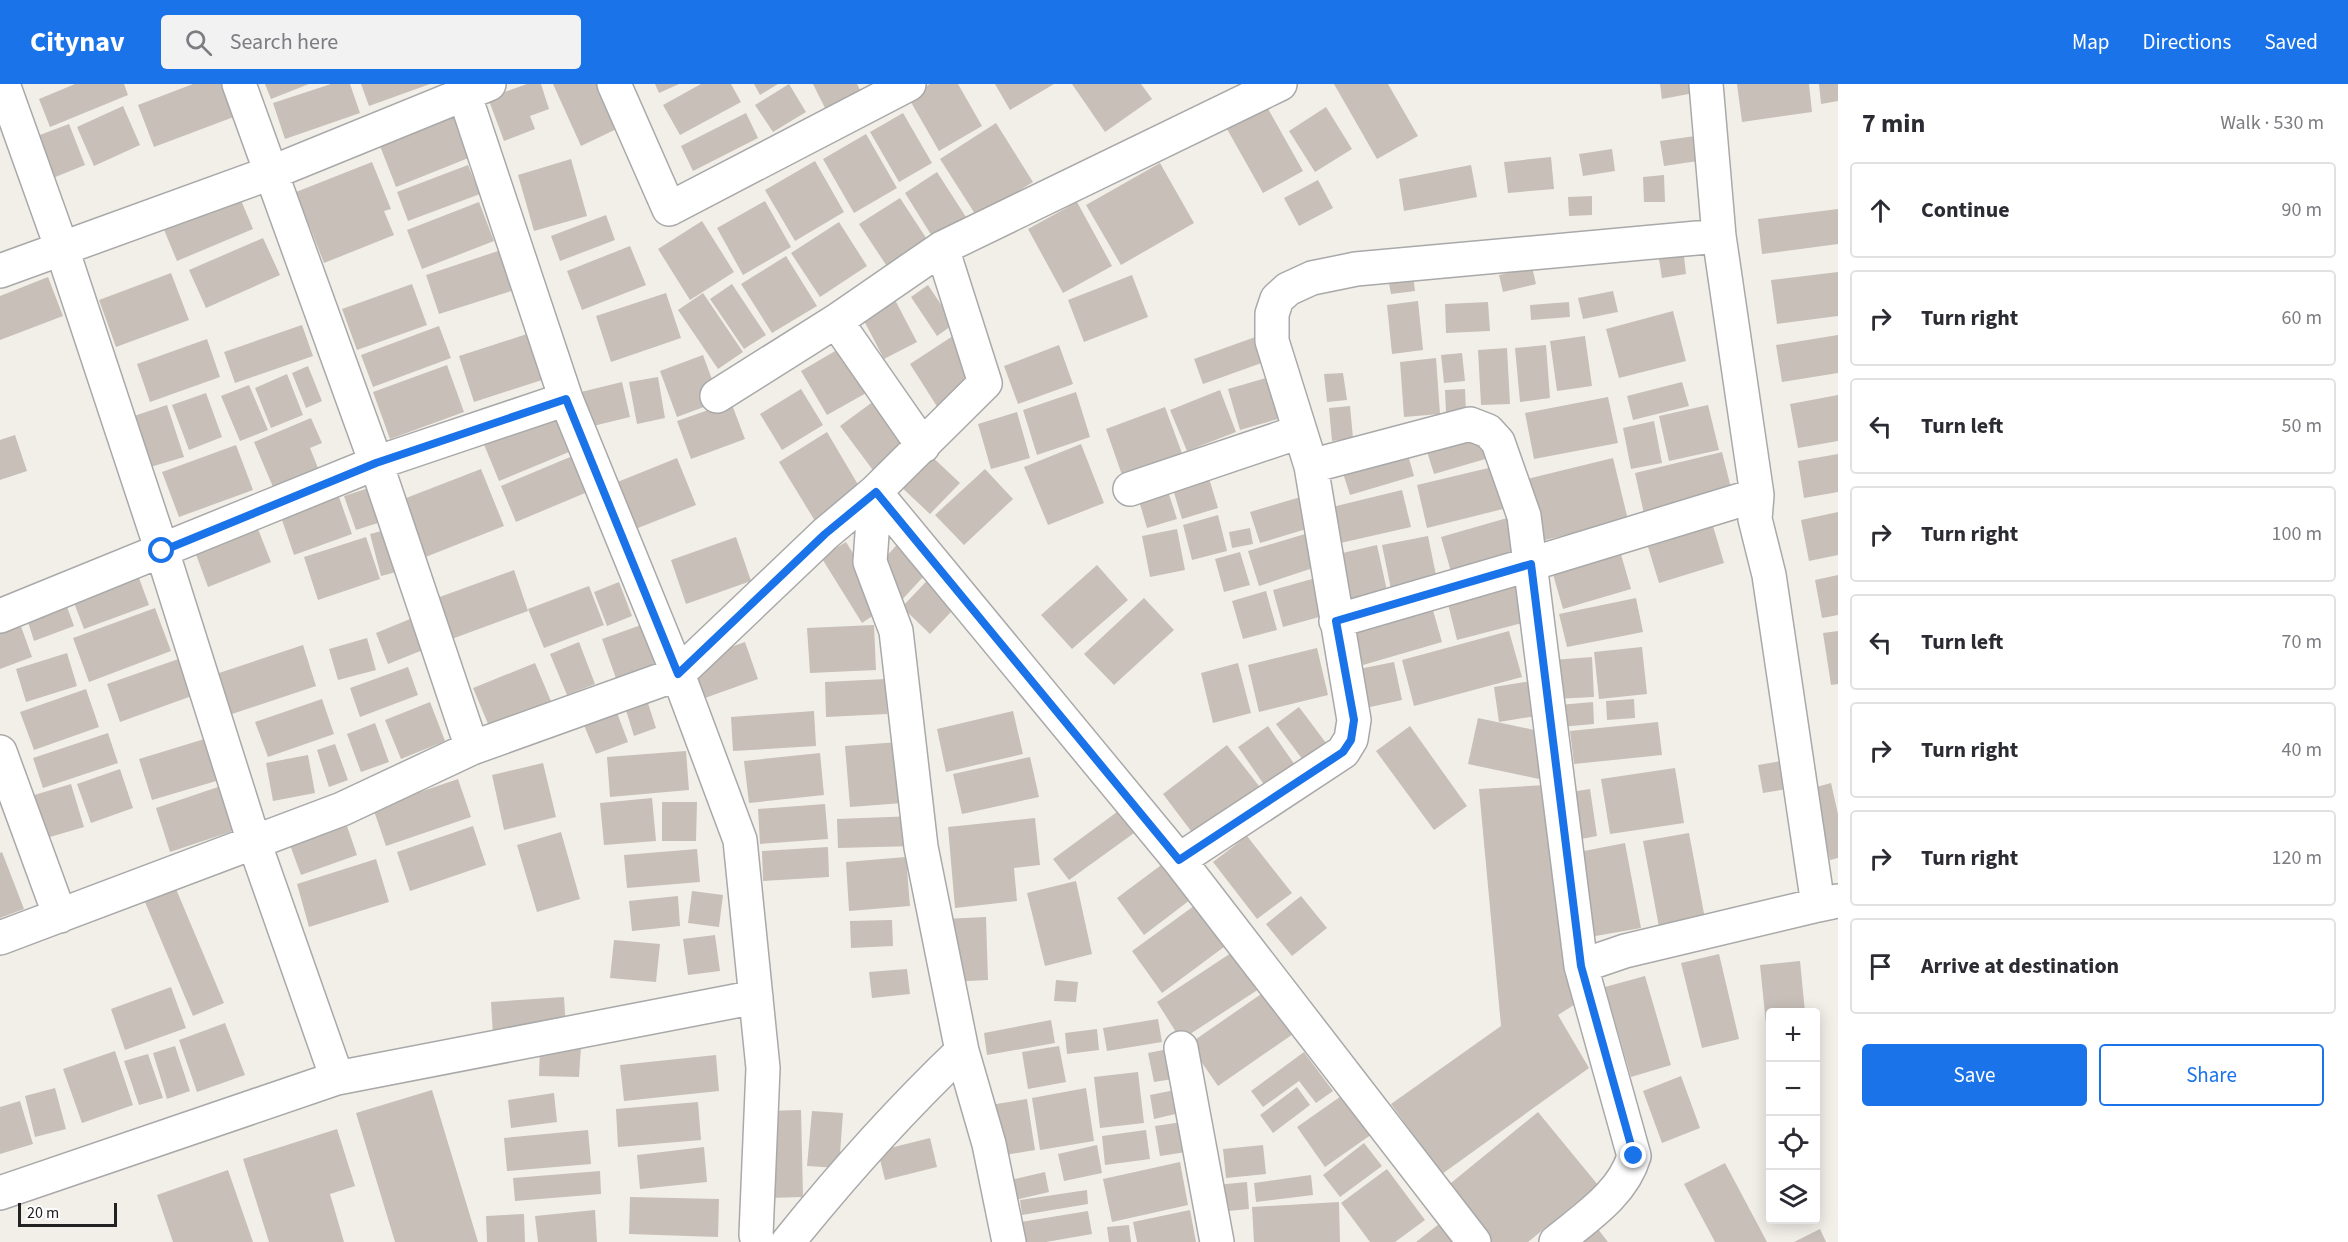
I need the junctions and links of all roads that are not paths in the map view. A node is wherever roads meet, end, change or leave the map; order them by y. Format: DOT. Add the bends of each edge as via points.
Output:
graph roads {
  1 [pos="3,84"];
  2 [pos="239,84"];
  3 [pos="614,84"];
  4 [pos="909,84"];
  5 [pos="1280,84"];
  6 [pos="1706,84"];
  7 [pos="472,88"];
  8 [pos="273,172"];
  9 [pos="1719,236"];
  10 [pos="942,248"];
  11 [pos="62,249"];
  12 [pos="0,271"];
  13 [pos="836,321"];
  14 [pos="717,396"];
  15 [pos="566,399"];
  16 [pos="1299,432"];
  17 [pos="923,446"];
  18 [pos="376,463"];
  19 [pos="1311,466"];
  20 [pos="1130,489"];
  21 [pos="876,492"];
  22 [pos="1757,495"];
  23 [pos="162,551"];
  24 [pos="1531,564"];
  25 [pos="0,616"];
  26 [pos="1336,621"];
  27 [pos="678,674"];
  28 [pos="472,748"];
  29 [pos="0,752"];
  30 [pos="254,842"];
  31 [pos="1179,860"];
  32 [pos="1828,903"];
  33 [pos="60,915"];
  34 [pos="0,938"];
  35 [pos="1581,966"];
  36 [pos="756,998"];
  37 [pos="1181,1048"];
  38 [pos="962,1051"];
  39 [pos="337,1078"];
  40 [pos="0,1192"];
  41 [pos="758,1242"];
  42 [pos="788,1242"];
  43 [pos="1009,1242"];
  44 [pos="1217,1242"];
  45 [pos="1474,1242"];
  46 [pos="1556,1242"];
  1 -- 11 [label="street"];
  2 -- 8 [label="street"];
  3 -- 4 [label="street" via="669,209"];
  5 -- 10 [label="street"];
  6 -- 9 [label="street"];
  7 -- 8 [label="street"];
  7 -- 15 [label="street"];
  8 -- 11 [label="street"];
  8 -- 18 [label="street"];
  9 -- 16 [label="street" via="1356,269 1312,278 1288,289 1277,299 1272,314 1272,341"];
  9 -- 22 [label="street"];
  10 -- 13 [label="street"];
  10 -- 17 [label="street" via="985,383"];
  11 -- 12 [label="street"];
  11 -- 23 [label="street"];
  13 -- 14 [label="street"];
  13 -- 17 [label="street"];
  15 -- 18 [label="street"];
  15 -- 27 [label="street"];
  16 -- 19 [label="street"];
  16 -- 20 [label="street"];
  17 -- 21 [label="street"];
  18 -- 23 [label="street"];
  18 -- 28 [label="street"];
  19 -- 24 [label="street" via="1470,424 1488,431 1498,442 1524,516"];
  19 -- 26 [label="street"];
  21 -- 27 [label="street" via="825,534"];
  21 -- 31 [label="street"];
  21 -- 38 [label="street" via="870,562 896,631 921,847"];
  22 -- 24 [label="street"];
  22 -- 32 [label="street" via="1755,519 1769,575"];
  23 -- 25 [label="street"];
  23 -- 30 [label="street"];
  24 -- 26 [label="street"];
  24 -- 35 [label="street"];
  26 -- 31 [label="street" via="1354,720 1351,740 1343,752"];
  27 -- 28 [label="street"];
  27 -- 36 [label="street" via="740,840"];
  28 -- 30 [label="street" via="342,808"];
  29 -- 33 [label="street"];
  30 -- 33 [label="street"];
  30 -- 39 [label="street"];
  31 -- 45 [label="street"];
  32 -- 35 [label="street" via="1625,951"];
  33 -- 34 [label="street"];
  35 -- 46 [label="street" via="1634,1156 1619,1185"];
  36 -- 39 [label="street"];
  36 -- 41 [label="street" via="763,1068"];
  37 -- 44 [label="street"];
  38 -- 42 [label="street" via="849,1167"];
  38 -- 43 [label="street" via="989,1144"];
  39 -- 40 [label="street"];
}
